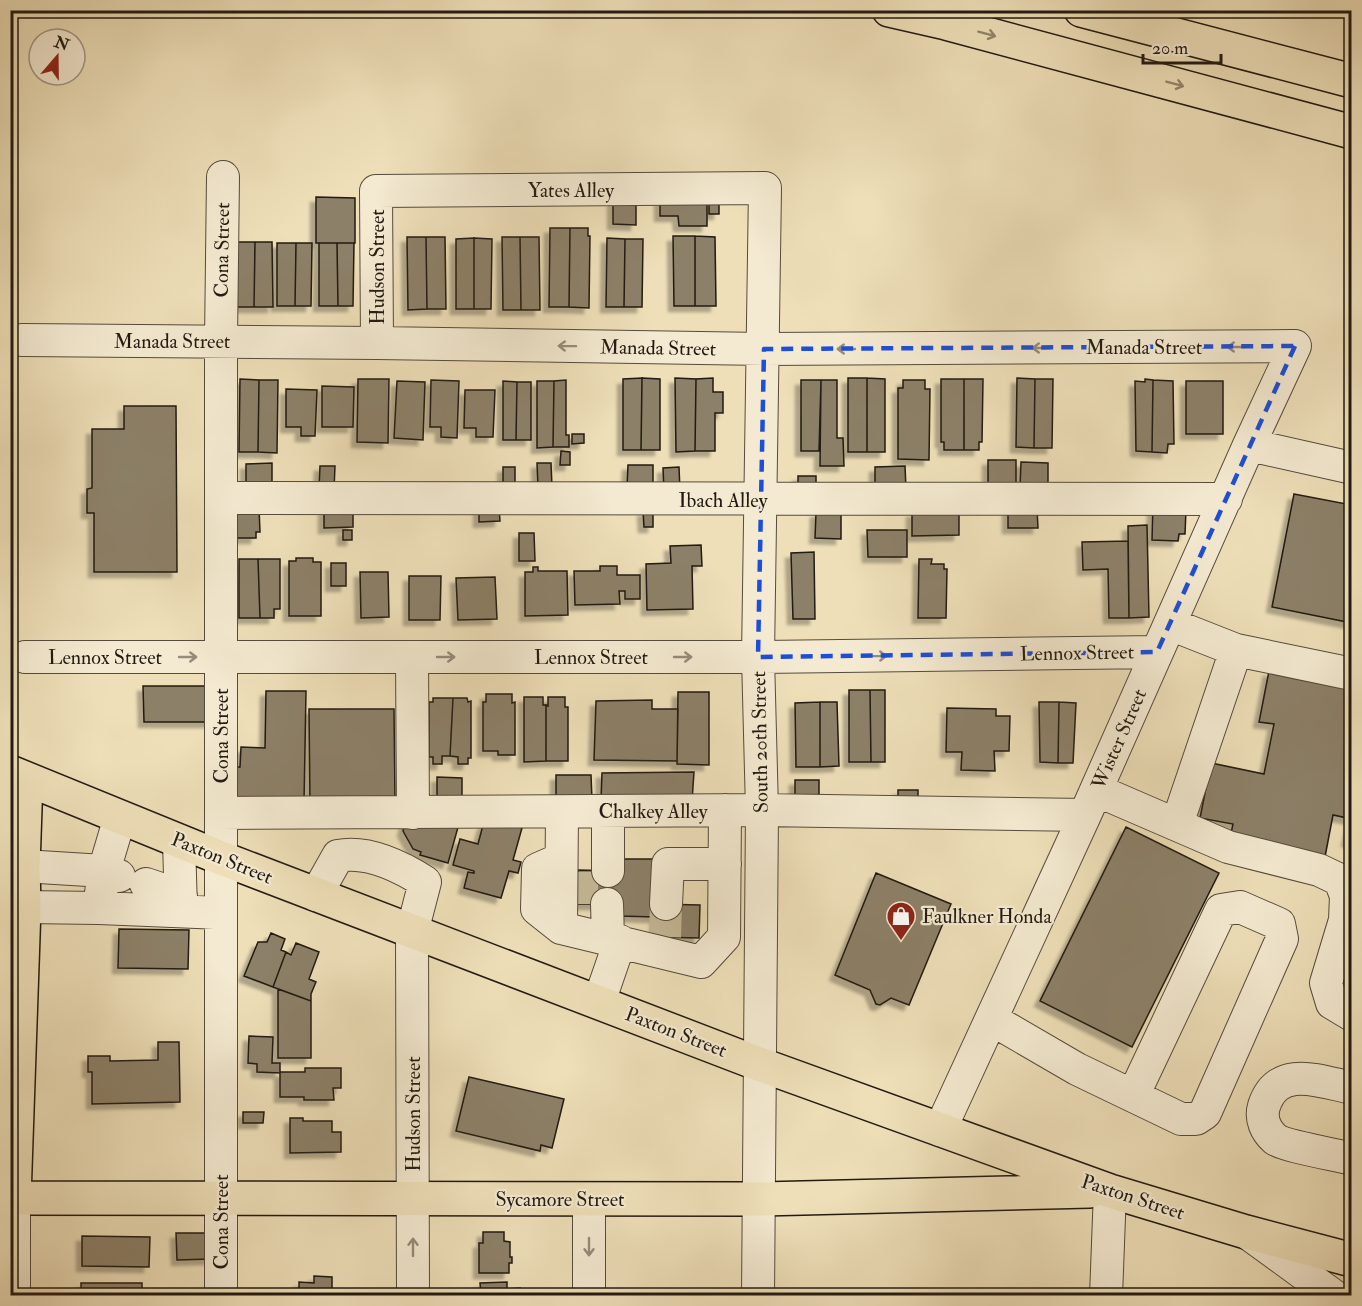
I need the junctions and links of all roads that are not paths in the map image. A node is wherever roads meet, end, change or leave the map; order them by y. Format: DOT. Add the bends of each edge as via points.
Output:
graph roads {
  1 [pos="889,10"];
  2 [pos="1081,10"];
  3 [pos="1352,81"];
  4 [pos="1352,132"];
  5 [pos="223,177"];
  6 [pos="765,188"];
  7 [pos="376,191"];
  8 [pos="22,340"];
  9 [pos="221,341"];
  10 [pos="377,343"];
  11 [pos="1295,346"];
  12 [pos="764,349"];
  13 [pos="1249,445"];
  14 [pos="1352,468"];
  15 [pos="221,498"];
  16 [pos="1226,499"];
  17 [pos="761,500"];
  18 [pos="1170,624"];
  19 [pos="1236,650"];
  20 [pos="1157,652"];
  21 [pos="25,657"];
  22 [pos="221,657"];
  23 [pos="412,657"];
  24 [pos="758,657"];
  25 [pos="1352,674"];
  26 [pos="18,776"];
  27 [pos="1091,802"];
  28 [pos="725,810"];
  29 [pos="762,810"];
  30 [pos="584,811"];
  31 [pos="221,813"];
  32 [pos="413,813"];
  33 [pos="120,817"];
  34 [pos="1177,824"];
  35 [pos="179,841"];
  36 [pos="19,854"];
  37 [pos="221,858"];
  38 [pos="725,864"];
  39 [pos="584,867"];
  40 [pos="123,877"];
  41 [pos="316,895"];
  42 [pos="181,904"];
  43 [pos="674,904"];
  44 [pos="24,907"];
  45 [pos="99,908"];
  46 [pos="221,913"];
  47 [pos="593,925"];
  48 [pos="412,932"];
  49 [pos="599,1002"];
  50 [pos="1352,1015"];
  51 [pos="991,1019"];
  52 [pos="759,1064"];
  53 [pos="1352,1088"];
  54 [pos="1133,1096"];
  55 [pos="940,1130"];
  56 [pos="1352,1159"];
  57 [pos="1110,1191"];
  58 [pos="12,1198"];
  59 [pos="221,1199"];
  60 [pos="413,1199"];
  61 [pos="590,1199"];
  62 [pos="759,1199"];
  63 [pos="1246,1232"];
  64 [pos="1352,1260"];
  65 [pos="14,1296"];
  66 [pos="221,1296"];
  67 [pos="413,1296"];
  68 [pos="590,1296"];
  69 [pos="758,1296"];
  70 [pos="1106,1296"];
  71 [pos="1334,1296"];
  1 -- 4 [label="main road, one-way"];
  2 -- 3 [label="main road"];
  5 -- 9 [label="street, Cona Street"];
  6 -- 7 [label="street, Yates Alley"];
  6 -- 12 [label="street, South 20th Street"];
  7 -- 10 [label="street, Hudson Street"];
  8 -- 9 [label="street, Manada Street"];
  9 -- 10 [label="street, Manada Street"];
  9 -- 15 [label="street, Cona Street"];
  12 -- 10 [label="street, Manada Street, one-way"];
  11 -- 12 [label="street, Manada Street, one-way"];
  11 -- 13 [label="street, Wister Street"];
  12 -- 17 [label="street, South 20th Street"];
  13 -- 14 [label="street"];
  13 -- 16 [label="street, Wister Street"];
  15 -- 17 [label="street, Ibach Alley"];
  15 -- 22 [label="street, Cona Street"];
  16 -- 17 [label="street, Ibach Alley"];
  16 -- 18 [label="street, Wister Street"];
  17 -- 24 [label="street, South 20th Street"];
  18 -- 19 [label="street"];
  18 -- 20 [label="street, Wister Street"];
  19 -- 25 [label="street"];
  19 -- 34 [label="street"];
  24 -- 20 [label="street, Lennox Street, one-way"];
  20 -- 27 [label="street, Wister Street"];
  21 -- 22 [label="street, Lennox Street, one-way"];
  22 -- 23 [label="street, Lennox Street"];
  22 -- 31 [label="street, Cona Street"];
  23 -- 24 [label="street, Lennox Street, one-way"];
  23 -- 32 [label="street"];
  24 -- 29 [label="street, South 20th Street"];
  26 -- 33 [label="main road, Paxton Street"];
  26 -- 36 [label="main road"];
  27 -- 29 [label="street, Chalkey Alley"];
  27 -- 34 [label="street"];
  27 -- 51 [label="street, Wister Street"];
  28 -- 29 [label="street, Chalkey Alley"];
  28 -- 30 [label="street, Chalkey Alley"];
  28 -- 38 [label="street"];
  29 -- 52 [label="street, South 20th Street"];
  30 -- 32 [label="street, Chalkey Alley"];
  30 -- 39 [label="street"];
  30 -- 39 [label="street"];
  31 -- 32 [label="street, Chalkey Alley"];
  31 -- 37 [label="street, Cona Street"];
  33 -- 35 [label="main road, Paxton Street"];
  33 -- 40 [label="street"];
  34 -- 50 [label="street" via="1228,847 1319,870 1340,880 1346,896 1345,920 1326,983 1332,1003"];
  35 -- 37 [label="main road, Paxton Street"];
  35 -- 42 [label="street"];
  36 -- 40 [label="street"];
  36 -- 44 [label="main road"];
  37 -- 41 [label="main road, Paxton Street"];
  37 -- 46 [label="street, Cona Street"];
  38 -- 43 [label="street" via="668,864"];
  38 -- 47 [label="street" via="724,937 700,962 673,946"];
  39 -- 47 [label="street"];
  40 -- 42 [label="street"];
  40 -- 45 [label="street"];
  41 -- 48 [label="main road, Paxton Street"];
  41 -- 48 [label="street, Hudson Street" via="338,856 369,856 408,871 425,882"];
  42 -- 45 [label="street"];
  42 -- 46 [label="street"];
  44 -- 45 [label="street"];
  44 -- 58 [label="main road"];
  46 -- 59 [label="street, Cona Street"];
  47 -- 49 [label="street"];
  48 -- 49 [label="main road, Paxton Street"];
  48 -- 60 [label="street, Hudson Street"];
  49 -- 52 [label="main road, Paxton Street"];
  51 -- 54 [label="street"];
  51 -- 55 [label="street, Wister Street"];
  52 -- 55 [label="main road, Paxton Street"];
  52 -- 62 [label="street, South 20th Street"];
  53 -- 56 [label="street" via="1304,1077 1285,1080 1270,1092 1263,1109 1264,1127 1277,1141"];
  54 -- 54 [label="street" via="1181,1119 1196,1119 1205,1113 1282,939 1279,924 1240,907 1221,910"];
  55 -- 57 [label="main road, Paxton Street"];
  57 -- 62 [label="main road, Sycamore Street"];
  57 -- 63 [label="main road, Paxton Street"];
  57 -- 70 [label="street"];
  58 -- 59 [label="main road, Sycamore Street"];
  58 -- 65 [label="street"];
  59 -- 60 [label="main road, Sycamore Street"];
  59 -- 66 [label="street, Cona Street"];
  60 -- 61 [label="main road, Sycamore Street"];
  67 -- 60 [label="street, Hudson Street, one-way"];
  61 -- 62 [label="main road, Sycamore Street"];
  61 -- 68 [label="street, one-way"];
  62 -- 69 [label="street, South 20th Street"];
  63 -- 64 [label="main road, Paxton Street"];
  63 -- 71 [label="street"];
}
